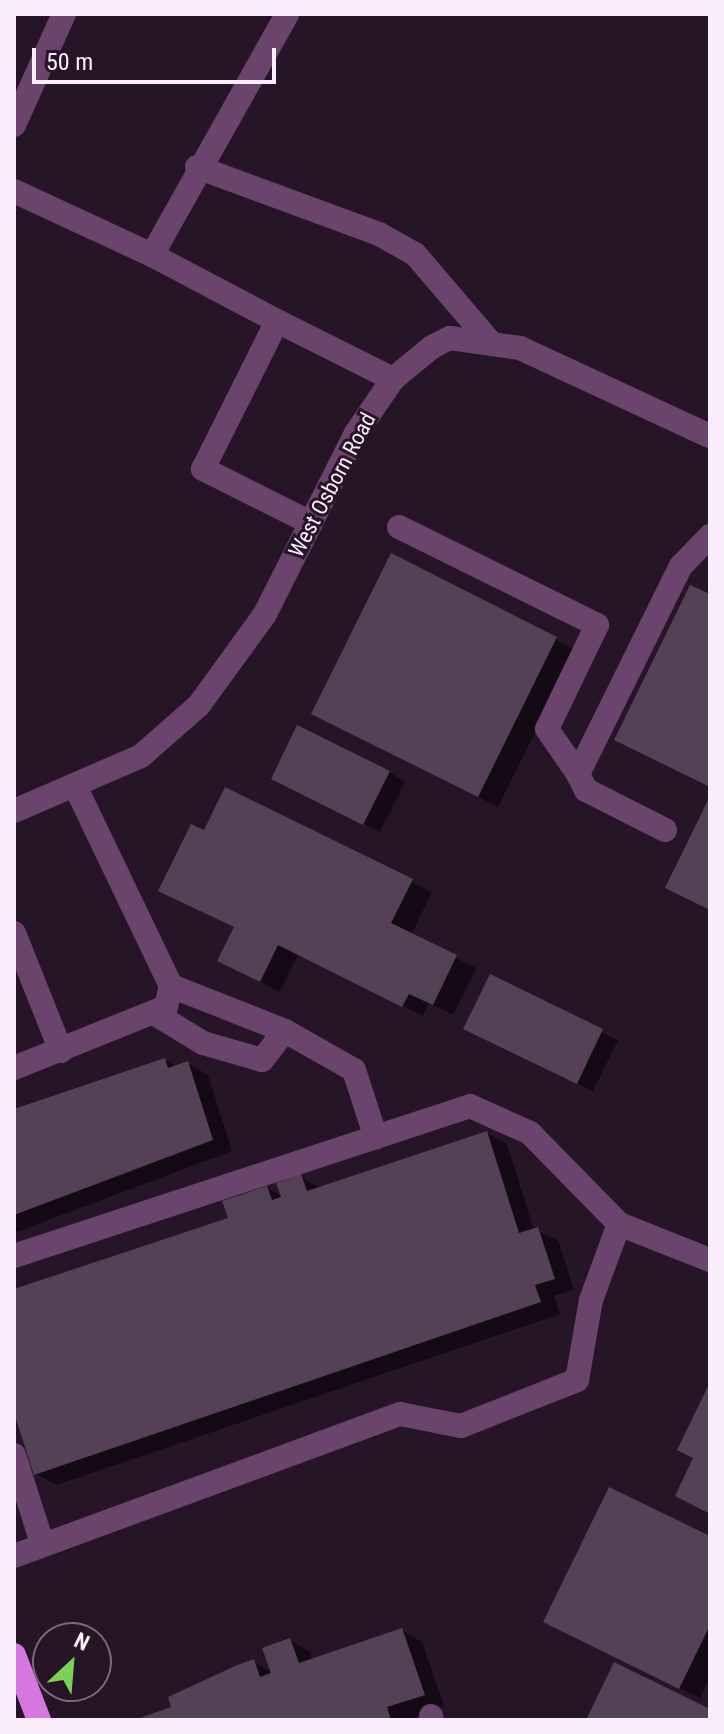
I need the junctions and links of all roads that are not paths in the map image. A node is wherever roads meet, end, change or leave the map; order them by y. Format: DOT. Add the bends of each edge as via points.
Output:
graph roads {
  1 [pos="64,14"];
  2 [pos="287,14"];
  3 [pos="14,125"];
  4 [pos="197,167"];
  5 [pos="14,191"];
  6 [pos="152,255"];
  7 [pos="277,321"];
  8 [pos="492,344"];
  9 [pos="393,379"];
  10 [pos="710,436"];
  11 [pos="311,523"];
  12 [pos="399,527"];
  13 [pos="710,536"];
  14 [pos="578,774"];
  15 [pos="76,788"];
  16 [pos="14,811"];
  17 [pos="665,830"];
  18 [pos="14,933"];
  19 [pos="171,986"];
  20 [pos="157,1015"];
  21 [pos="285,1031"];
  22 [pos="61,1051"];
  23 [pos="14,1068"];
  24 [pos="376,1138"];
  25 [pos="619,1224"];
  26 [pos="14,1256"];
  27 [pos="710,1260"];
  28 [pos="14,1455"];
  29 [pos="42,1543"];
  30 [pos="14,1556"];
  31 [pos="14,1655"];
  32 [pos="39,1720"];
  1 -- 3 [label="street"];
  2 -- 4 [label="street"];
  4 -- 6 [label="street"];
  4 -- 8 [label="street" via="379,234 415,254"];
  5 -- 6 [label="street"];
  6 -- 7 [label="street"];
  7 -- 9 [label="street"];
  7 -- 11 [label="street" via="203,469"];
  8 -- 9 [label="street, West Osborn Road" via="450,338"];
  8 -- 10 [label="street, West Osborn Road" via="520,348"];
  9 -- 11 [label="street, West Osborn Road" via="356,433"];
  11 -- 15 [label="street, West Osborn Road" via="265,614 199,705 141,756"];
  12 -- 14 [label="street" via="597,625 547,729"];
  13 -- 14 [label="street" via="681,566"];
  14 -- 17 [label="street" via="586,790"];
  15 -- 16 [label="street, West Osborn Road"];
  15 -- 19 [label="street"];
  18 -- 22 [label="street"];
  19 -- 20 [label="street" via="166,1007"];
  19 -- 21 [label="street"];
  20 -- 21 [label="street" via="203,1043 262,1060"];
  20 -- 22 [label="street"];
  21 -- 24 [label="street" via="354,1070"];
  22 -- 23 [label="street"];
  24 -- 25 [label="street" via="470,1106 530,1133"];
  24 -- 26 [label="street"];
  25 -- 27 [label="street"];
  25 -- 29 [label="street" via="591,1300 577,1380 461,1426 400,1414"];
  28 -- 29 [label="street"];
  29 -- 30 [label="street"];
  31 -- 32 [label="highway"];
}
